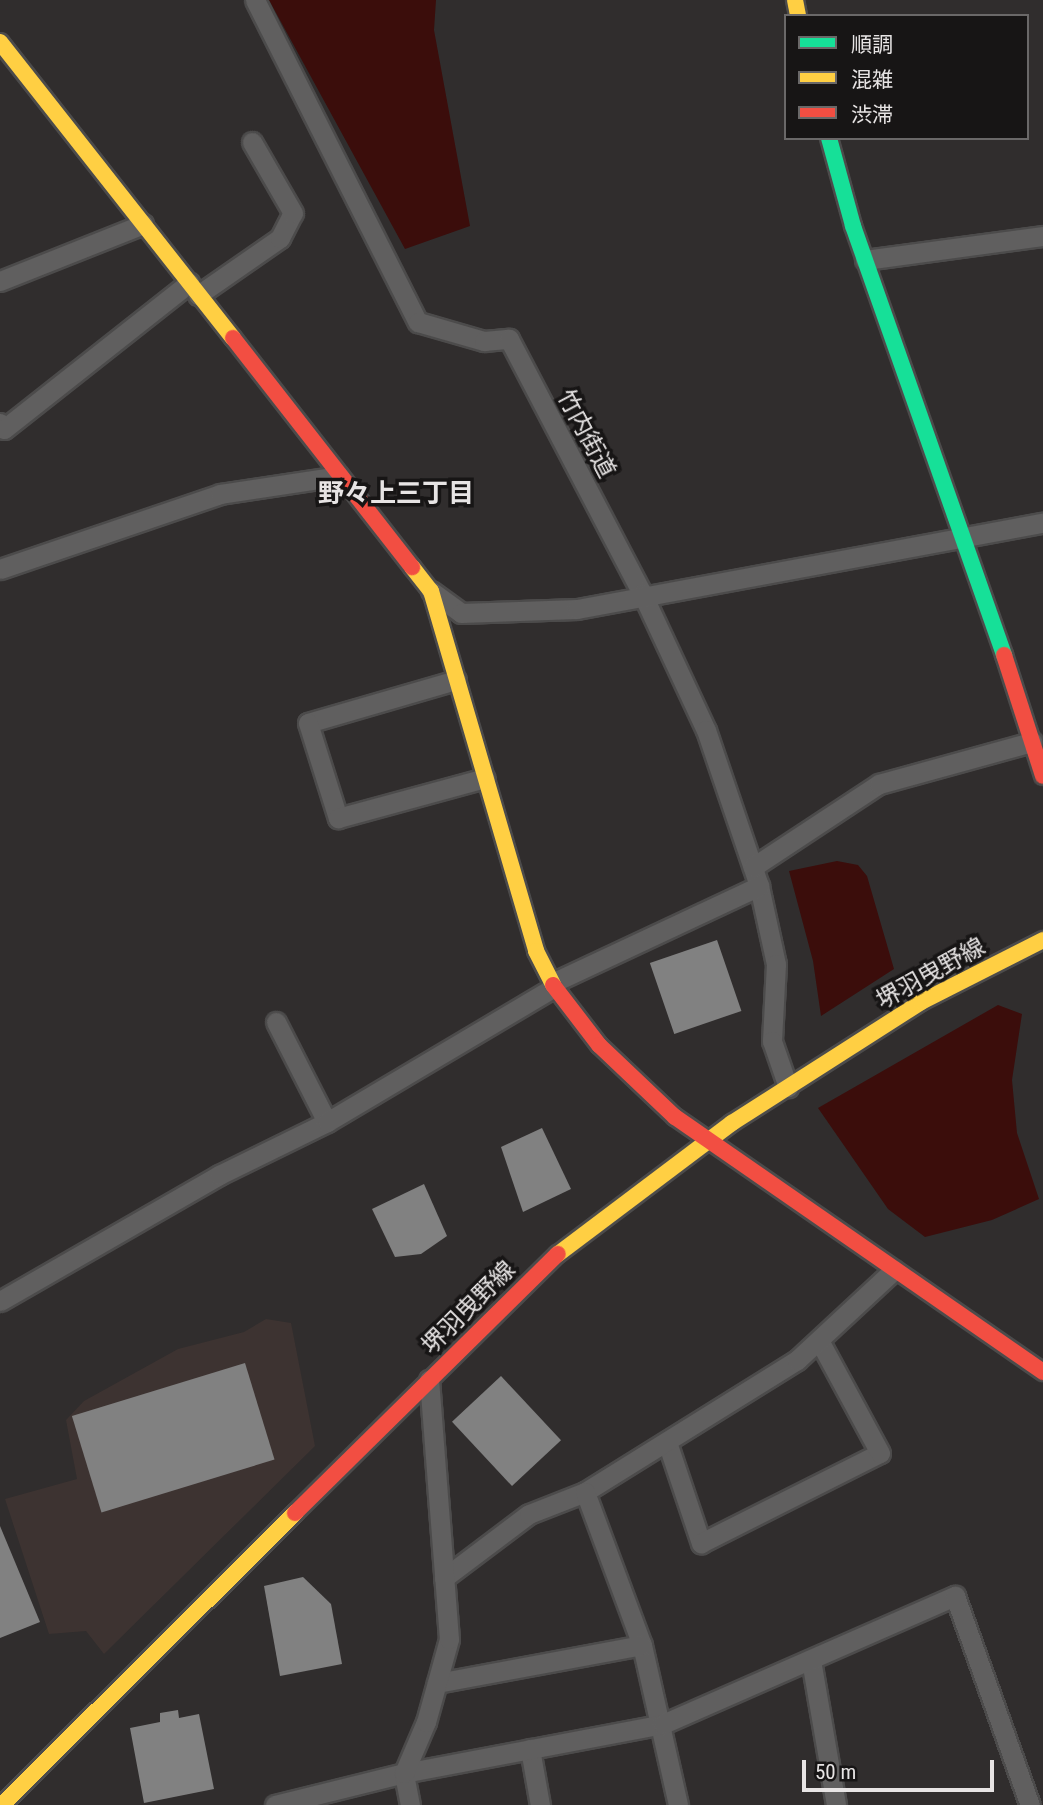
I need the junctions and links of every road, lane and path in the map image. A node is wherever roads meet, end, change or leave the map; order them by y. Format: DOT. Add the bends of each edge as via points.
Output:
graph roads {
  1 [pos="255,0"];
  2 [pos="0,42"];
  3 [pos="830,140"];
  4 [pos="252,142"];
  5 [pos="143,225"];
  6 [pos="1043,236"];
  7 [pos="866,260"];
  8 [pos="0,281"];
  9 [pos="193,289"];
  10 [pos="0,423"];
  11 [pos="339,476"];
  12 [pos="1043,523"];
  13 [pos="965,536"];
  14 [pos="0,569"];
  15 [pos="431,592"];
  16 [pos="642,593"];
  17 [pos="456,680"];
  18 [pos="1032,743"];
  19 [pos="1043,776"];
  20 [pos="485,778"];
  21 [pos="752,867"];
  22 [pos="759,886"];
  23 [pos="1043,940"];
  24 [pos="553,985"];
  25 [pos="276,1022"];
  26 [pos="788,1087"];
  27 [pos="327,1122"];
  28 [pos="708,1139"];
  29 [pos="894,1270"];
  30 [pos="0,1301"];
  31 [pos="819,1340"];
  32 [pos="1043,1372"];
  33 [pos="429,1380"];
  34 [pos="667,1442"];
  35 [pos="586,1492"];
  36 [pos="444,1578"];
  37 [pos="642,1645"];
  38 [pos="811,1660"];
  39 [pos="437,1683"];
  40 [pos="663,1724"];
  41 [pos="530,1749"];
  42 [pos="404,1773"];
  43 [pos="2,1805"];
  44 [pos="275,1805"];
  45 [pos="410,1805"];
  46 [pos="540,1805"];
  47 [pos="678,1805"];
  48 [pos="836,1805"];
  49 [pos="1030,1805"];
  1 -- 16 [label="street, 竹内街道" via="418,322 484,341 509,339"];
  2 -- 5 [label="street"];
  3 -- 7 [label="street"];
  4 -- 9 [label="street" via="292,213 280,238"];
  5 -- 8 [label="street"];
  5 -- 9 [label="street"];
  6 -- 7 [label="street"];
  7 -- 13 [label="street"];
  9 -- 10 [label="street" via="4,429"];
  9 -- 11 [label="street"];
  11 -- 14 [label="street" via="220,494"];
  11 -- 15 [label="street"];
  12 -- 13 [label="street"];
  13 -- 16 [label="street"];
  13 -- 18 [label="street"];
  15 -- 16 [label="street" via="461,613 516,615 577,609"];
  15 -- 17 [label="street"];
  16 -- 21 [label="street" via="706,730"];
  17 -- 20 [label="street"];
  17 -- 20 [label="street" via="307,723 338,818"];
  18 -- 19 [label="street"];
  18 -- 21 [label="street" via="879,784"];
  20 -- 24 [label="street" via="536,951"];
  21 -- 22 [label="street"];
  22 -- 24 [label="street"];
  22 -- 26 [label="street" via="776,964 772,1041"];
  23 -- 26 [label="street, 堺羽曳野線" via="921,1002"];
  24 -- 27 [label="street"];
  24 -- 28 [label="street" via="599,1045 675,1117"];
  25 -- 27 [label="street"];
  26 -- 28 [label="street, 堺羽曳野線"];
  27 -- 30 [label="street" via="219,1175"];
  28 -- 29 [label="street"];
  28 -- 33 [label="street, 堺羽曳野線" via="548,1261"];
  29 -- 31 [label="street"];
  29 -- 32 [label="street"];
  31 -- 34 [label="street" via="797,1360"];
  31 -- 34 [label="street" via="880,1453 701,1543"];
  33 -- 36 [label="street"];
  33 -- 43 [label="street, 堺羽曳野線"];
  34 -- 35 [label="street"];
  35 -- 36 [label="street" via="529,1514"];
  35 -- 37 [label="street"];
  36 -- 39 [label="street" via="449,1639"];
  37 -- 39 [label="street"];
  37 -- 40 [label="street"];
  38 -- 40 [label="street"];
  38 -- 48 [label="street"];
  38 -- 49 [label="street" via="955,1596"];
  39 -- 42 [label="street"];
  40 -- 41 [label="street"];
  40 -- 47 [label="street"];
  41 -- 42 [label="street"];
  41 -- 46 [label="street"];
  42 -- 44 [label="street"];
  42 -- 45 [label="street"];
}
